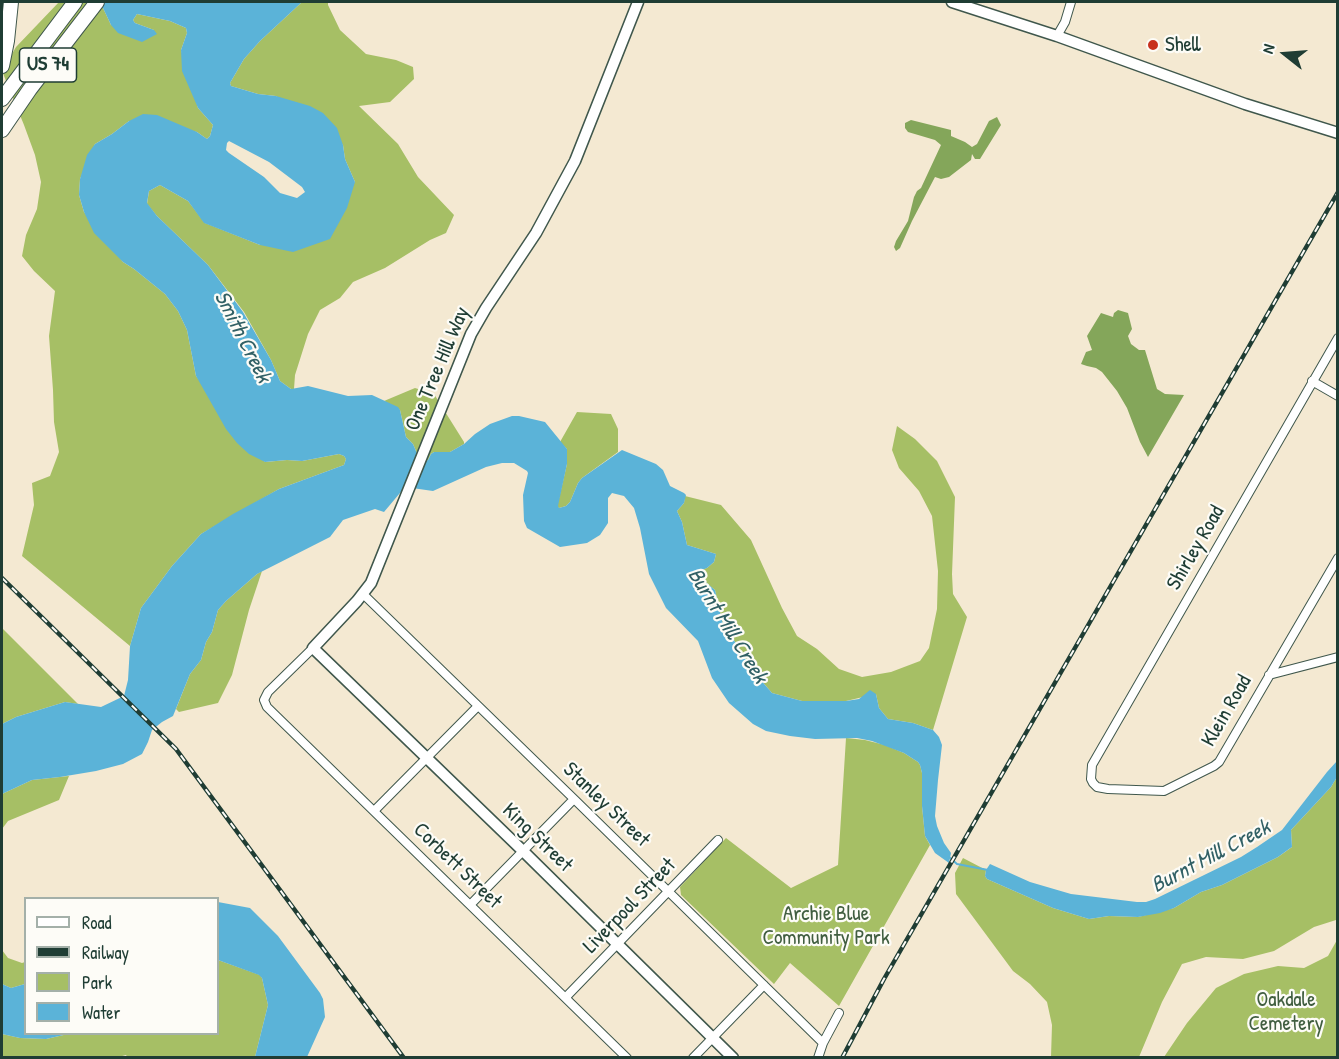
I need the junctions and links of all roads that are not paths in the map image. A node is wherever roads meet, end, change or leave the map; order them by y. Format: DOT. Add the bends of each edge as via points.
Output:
graph roads {
  1 [pos="11,2"];
  2 [pos="75,2"];
  3 [pos="97,2"];
  4 [pos="638,2"];
  5 [pos="952,2"];
  6 [pos="1071,2"];
  7 [pos="1057,36"];
  8 [pos="2,66"];
  9 [pos="2,99"];
  10 [pos="2,130"];
  11 [pos="1338,133"];
  12 [pos="1338,338"];
  13 [pos="1312,381"];
  14 [pos="1338,396"];
  15 [pos="1338,558"];
  16 [pos="363,594"];
  17 [pos="313,648"];
  18 [pos="1338,657"];
  19 [pos="1269,675"];
  20 [pos="264,700"];
  21 [pos="478,706"];
  22 [pos="426,759"];
  23 [pos="1091,779"];
  24 [pos="574,799"];
  25 [pos="374,811"];
  26 [pos="718,840"];
  27 [pos="523,851"];
  28 [pos="669,892"];
  29 [pos="471,904"];
  30 [pos="618,944"];
  31 [pos="764,984"];
  32 [pos="566,997"];
  33 [pos="838,1013"];
  34 [pos="712,1037"];
  35 [pos="823,1044"];
  36 [pos="627,1058"];
  37 [pos="693,1058"];
  38 [pos="733,1058"];
  39 [pos="818,1058"];
  1 -- 8 [label="highway"];
  2 -- 9 [label="highway, US 74"];
  3 -- 10 [label="highway, US 74"];
  4 -- 16 [label="street, One Tree Hill Way" via="575,161 536,233 471,334 375,574"];
  5 -- 7 [label="street"];
  6 -- 7 [label="street"];
  7 -- 11 [label="street" via="1236,101"];
  12 -- 13 [label="street, Shirley Road"];
  13 -- 14 [label="street"];
  13 -- 23 [label="street, Shirley Road" via="1092,765"];
  15 -- 19 [label="street, Klein Road"];
  16 -- 17 [label="street, One Tree Hill Way"];
  16 -- 21 [label="street, Stanley Street"];
  17 -- 20 [label="street, One Tree Hill Way"];
  17 -- 22 [label="street, King Street"];
  18 -- 19 [label="street"];
  19 -- 23 [label="street, Klein Road" via="1214,766 1164,791 1101,788"];
  20 -- 25 [label="street, Corbett Street"];
  21 -- 22 [label="street"];
  21 -- 24 [label="street, Stanley Street"];
  22 -- 25 [label="street"];
  22 -- 27 [label="street, King Street"];
  24 -- 27 [label="street"];
  24 -- 28 [label="street, Stanley Street"];
  25 -- 29 [label="street, Corbett Street"];
  26 -- 28 [label="street, Liverpool Street"];
  27 -- 29 [label="street"];
  27 -- 30 [label="street, King Street"];
  28 -- 30 [label="street, Liverpool Street"];
  28 -- 31 [label="street, Stanley Street"];
  29 -- 32 [label="street, Corbett Street"];
  30 -- 32 [label="street, Liverpool Street"];
  30 -- 34 [label="street, King Street"];
  31 -- 34 [label="street"];
  31 -- 35 [label="street, Stanley Street"];
  32 -- 36 [label="street, Corbett Street"];
  33 -- 35 [label="street"];
  34 -- 37 [label="street"];
  34 -- 38 [label="street, King Street"];
  35 -- 39 [label="street"];
}
